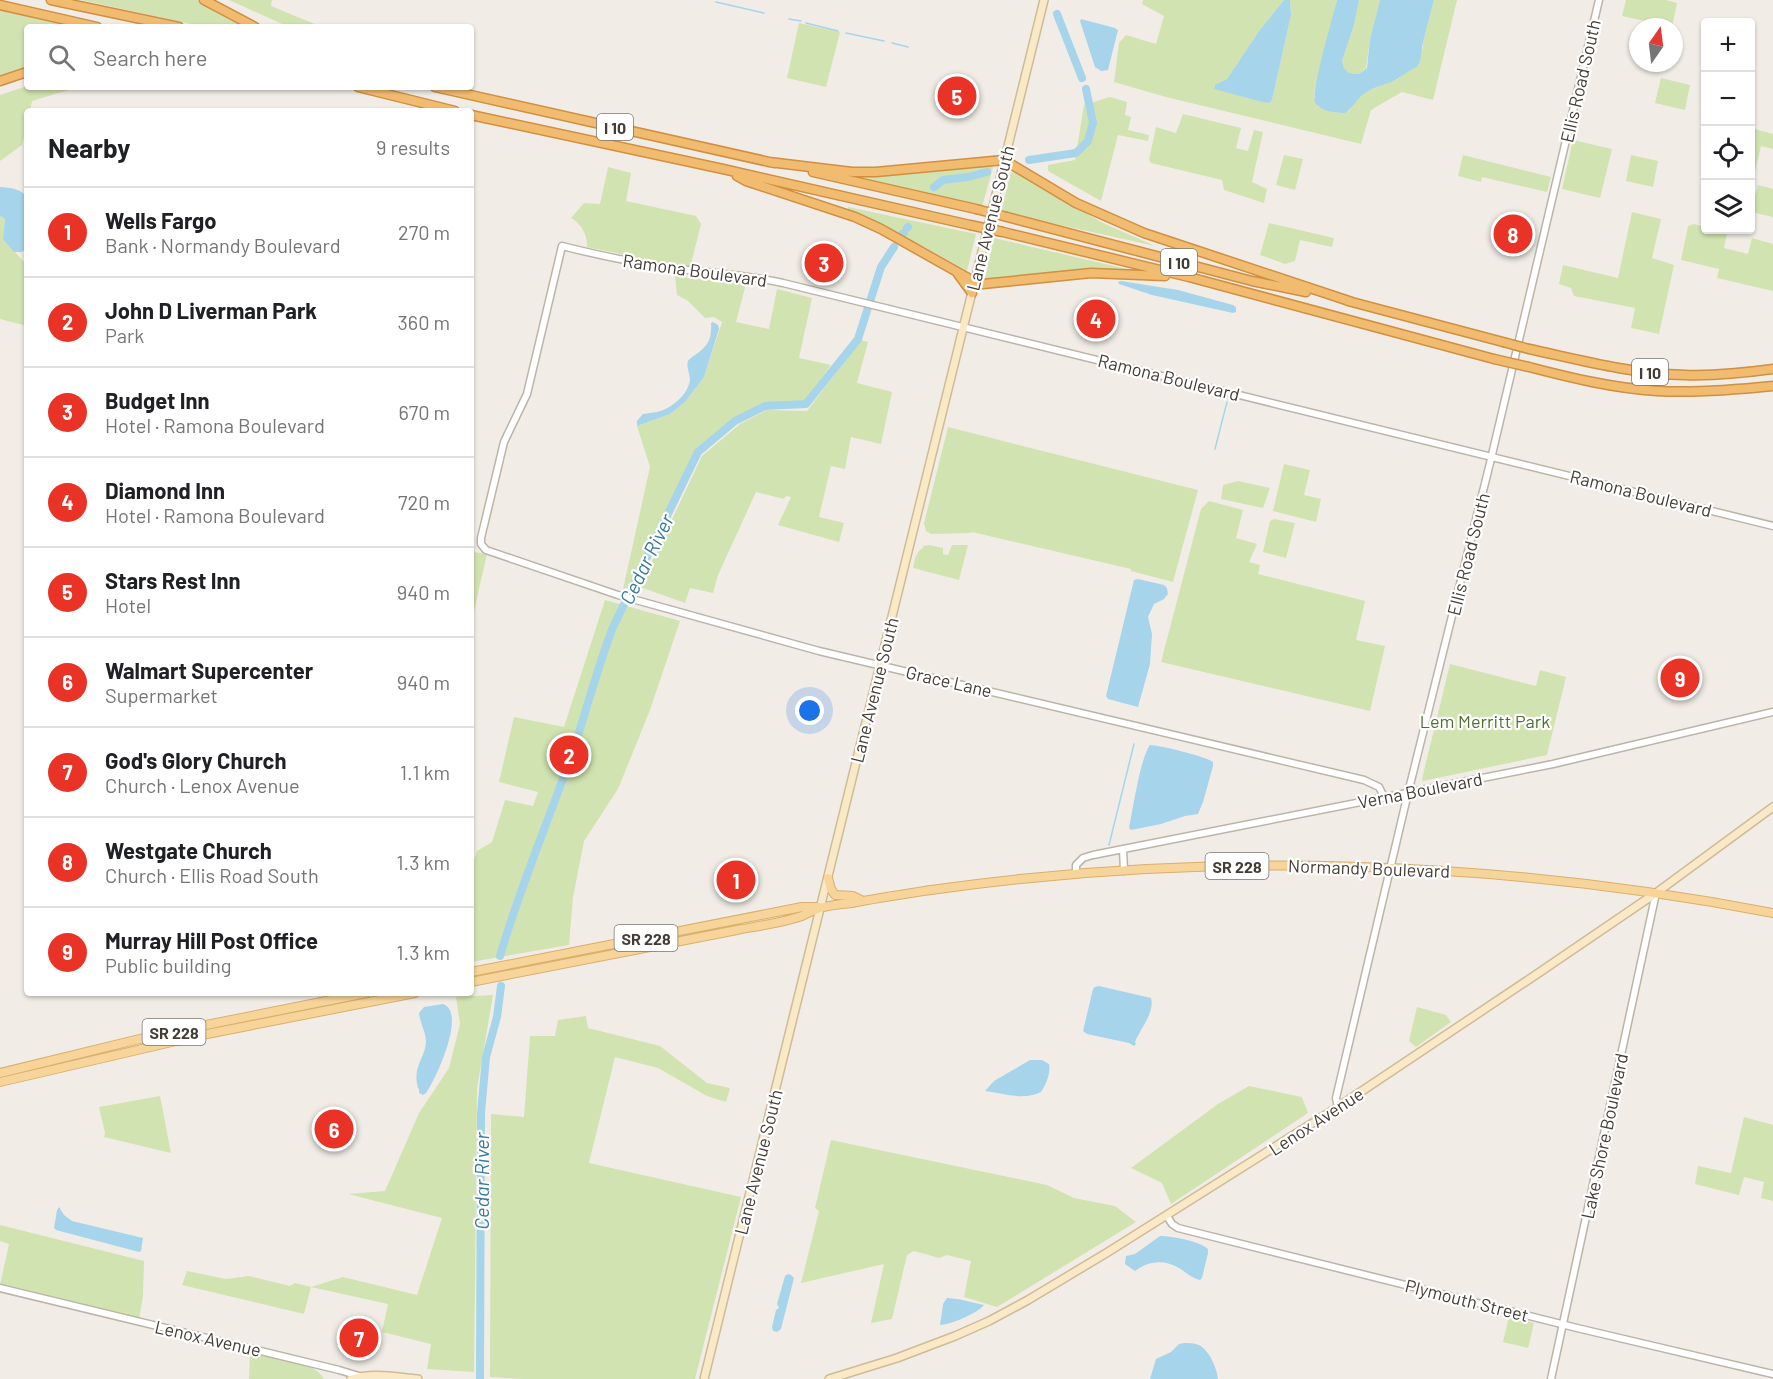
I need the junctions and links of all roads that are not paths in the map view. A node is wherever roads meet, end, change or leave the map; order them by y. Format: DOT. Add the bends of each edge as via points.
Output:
graph roads {
  1 [pos="51,0"];
  2 [pos="204,0"];
  3 [pos="1044,0"];
  4 [pos="1599,0"];
  5 [pos="0,5"];
  6 [pos="84,24"];
  7 [pos="165,24"];
  8 [pos="249,24"];
  9 [pos="24,73"];
  10 [pos="0,81"];
  11 [pos="370,90"];
  12 [pos="448,90"];
  13 [pos="443,108"];
  14 [pos="474,116"];
  15 [pos="1004,160"];
  16 [pos="769,162"];
  17 [pos="723,169"];
  18 [pos="956,271"];
  19 [pos="1189,277"];
  20 [pos="975,282"];
  21 [pos="972,293"];
  22 [pos="1352,302"];
  23 [pos="963,328"];
  24 [pos="1773,369"];
  25 [pos="1773,386"];
  26 [pos="1491,457"];
  27 [pos="1773,526"];
  28 [pos="481,544"];
  29 [pos="880,666"];
  30 [pos="1773,711"];
  31 [pos="1408,793"];
  32 [pos="1384,797"];
  33 [pos="1773,807"];
  34 [pos="1123,849"];
  35 [pos="1391,868"];
  36 [pos="1124,871"];
  37 [pos="1076,874"];
  38 [pos="828,878"];
  39 [pos="1656,893"];
  40 [pos="862,901"];
  41 [pos="821,908"];
  42 [pos="1773,913"];
  43 [pos="568,953"];
  44 [pos="532,970"];
  45 [pos="474,971"];
  46 [pos="474,981"];
  47 [pos="351,996"];
  48 [pos="401,996"];
  49 [pos="0,1073"];
  50 [pos="0,1082"];
  51 [pos="1338,1107"];
  52 [pos="1167,1216"];
  53 [pos="0,1288"];
  54 [pos="1563,1324"];
  55 [pos="1773,1374"];
  56 [pos="355,1378"];
  57 [pos="418,1379"];
  58 [pos="704,1379"];
  59 [pos="829,1379"];
  60 [pos="1551,1379"];
  1 -- 7 [label="highway"];
  2 -- 8 [label="highway"];
  3 -- 15 [label="main road, Lane Avenue South"];
  4 -- 26 [label="street, Ellis Road South"];
  5 -- 6 [label="highway"];
  9 -- 10 [label="highway"];
  11 -- 13 [label="highway"];
  12 -- 16 [label="highway, I 10"];
  14 -- 17 [label="highway, I 10"];
  15 -- 16 [label="highway" via="876,172"];
  15 -- 20 [label="main road, Lane Avenue South"];
  15 -- 22 [label="highway" via="1076,203 1135,229"];
  16 -- 22 [label="highway, I 10, bridge"];
  17 -- 18 [label="highway" via="746,181 855,217"];
  17 -- 19 [label="highway, I 10, bridge"];
  18 -- 20 [label="highway"];
  18 -- 21 [label="highway"];
  19 -- 20 [label="highway" via="1107,272"];
  19 -- 25 [label="highway, I 10, bridge" via="1585,381 1656,391"];
  20 -- 21 [label="main road, Lane Avenue South"];
  21 -- 23 [label="main road, Lane Avenue South"];
  22 -- 24 [label="highway, I 10, bridge" via="1614,367 1684,375"];
  23 -- 26 [label="street, Ramona Boulevard"];
  23 -- 28 [label="street, Ramona Boulevard" via="761,278 639,263 562,246 531,379 504,442"];
  23 -- 29 [label="main road, Lane Avenue South"];
  26 -- 27 [label="street, Ramona Boulevard"];
  26 -- 31 [label="street, Ellis Road South"];
  28 -- 29 [label="street, Grace Lane" via="490,552 618,595"];
  29 -- 32 [label="street, Grace Lane" via="1364,780 1379,787"];
  29 -- 38 [label="main road, Lane Avenue South"];
  30 -- 31 [label="street, Verna Boulevard"];
  31 -- 32 [label="street, Verna Boulevard"];
  31 -- 35 [label="street, Ellis Road South"];
  32 -- 34 [label="street, Verna Boulevard"];
  33 -- 39 [label="main road, Lenox Avenue"];
  34 -- 36 [label="street"];
  34 -- 37 [label="street, Verna Boulevard" via="1083,858 1076,865"];
  35 -- 36 [label="main road, Normandy Boulevard / SR 228" via="1271,866"];
  35 -- 39 [label="main road, Normandy Boulevard / SR 228" via="1485,873"];
  35 -- 51 [label="street, Ellis Road South" via="1336,1098"];
  36 -- 37 [label="main road, Normandy Boulevard / SR 228"];
  37 -- 40 [label="main road, Normandy Boulevard / SR 228"];
  38 -- 40 [label="main road" via="835,895"];
  38 -- 41 [label="main road, Lane Avenue South"];
  39 -- 42 [label="main road, Normandy Boulevard / SR 228"];
  39 -- 51 [label="main road, Lenox Avenue"];
  39 -- 54 [label="street, Lake Shore Boulevard"];
  40 -- 41 [label="main road, Normandy Boulevard / SR 228"];
  41 -- 43 [label="main road, Normandy Boulevard / SR 228" via="802,907"];
  41 -- 44 [label="main road, Normandy Boulevard / SR 228" via="756,926"];
  41 -- 58 [label="main road, Lane Avenue South"];
  43 -- 44 [label="main road" via="537,964"];
  43 -- 45 [label="main road, Normandy Boulevard / SR 228"];
  44 -- 46 [label="main road, Normandy Boulevard / SR 228"];
  47 -- 49 [label="main road, SR 228" via="154,1035"];
  48 -- 50 [label="main road, SR 228" via="202,1035"];
  51 -- 52 [label="main road, Lenox Avenue"];
  52 -- 54 [label="street, Plymouth Street" via="1178,1228"];
  52 -- 59 [label="main road, Lenox Avenue" via="989,1321 897,1358"];
  53 -- 56 [label="street, Lenox Avenue" via="339,1370"];
  54 -- 55 [label="street, Plymouth Street"];
  54 -- 60 [label="street, Lake Shore Boulevard"];
  56 -- 57 [label="main road, Lenox Avenue"];
}
